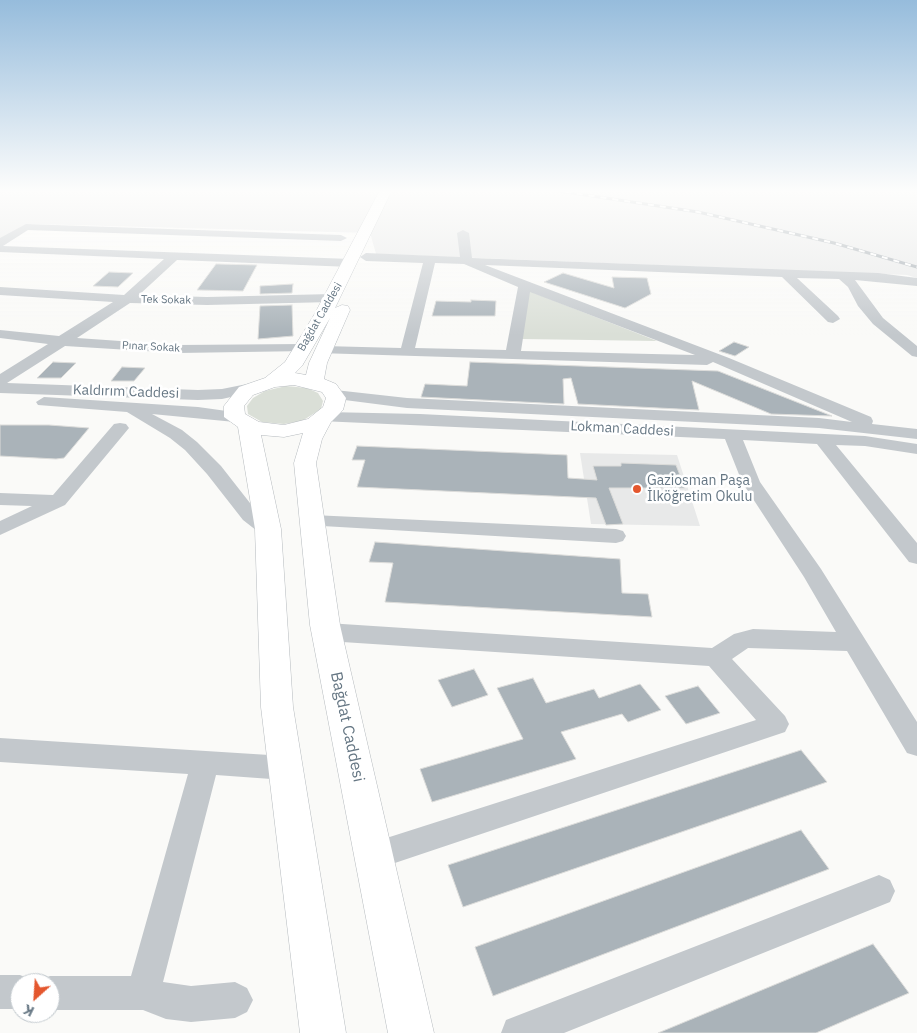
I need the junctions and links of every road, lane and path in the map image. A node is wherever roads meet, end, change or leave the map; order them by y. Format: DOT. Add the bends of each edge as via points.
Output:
graph roads {
  1 [pos="367,238"];
  2 [pos="370,238"];
  3 [pos="464,238"];
  4 [pos="0,249"];
  5 [pos="174,256"];
  6 [pos="359,260"];
  7 [pos="430,260"];
  8 [pos="466,261"];
  9 [pos="699,271"];
  10 [pos="786,274"];
  11 [pos="843,276"];
  12 [pos="689,282"];
  13 [pos="917,282"];
  14 [pos="525,286"];
  15 [pos="0,291"];
  16 [pos="332,298"];
  17 [pos="127,299"];
  18 [pos="832,319"];
  19 [pos="0,334"];
  20 [pos="61,342"];
  21 [pos="303,348"];
  22 [pos="323,350"];
  23 [pos="407,352"];
  24 [pos="917,353"];
  25 [pos="513,355"];
  26 [pos="724,361"];
  27 [pos="0,381"];
  28 [pos="272,382"];
  29 [pos="314,382"];
  30 [pos="0,388"];
  31 [pos="252,388"];
  32 [pos="0,399"];
  33 [pos="128,408"];
  34 [pos="327,411"];
  35 [pos="242,421"];
  36 [pos="120,428"];
  37 [pos="884,429"];
  38 [pos="917,434"];
  39 [pos="732,435"];
  40 [pos="822,439"];
  41 [pos="917,449"];
  42 [pos="0,499"];
  43 [pos="58,501"];
  44 [pos="312,521"];
  45 [pos="0,529"];
  46 [pos="268,529"];
  47 [pos="616,536"];
  48 [pos="917,557"];
  49 [pos="327,632"];
  50 [pos="854,642"];
  51 [pos="716,657"];
  52 [pos="917,745"];
  53 [pos="0,750"];
  54 [pos="205,762"];
  55 [pos="285,768"];
  56 [pos="374,856"];
  57 [pos="879,891"];
  58 [pos="60,992"];
  59 [pos="143,993"];
  60 [pos="236,1000"];
  61 [pos="323,1033"];
  62 [pos="411,1033"];
  63 [pos="519,1033"];
  1 -- 6 [label="main road, Bağdat Caddesi"];
  2 -- 6 [label="main road, Bağdat Caddesi"];
  3 -- 8 [label="street"];
  4 -- 5 [label="street"];
  5 -- 6 [label="street"];
  5 -- 17 [label="street"];
  6 -- 7 [label="street"];
  6 -- 16 [label="main road, Bağdat Caddesi"];
  6 -- 22 [label="main road, Bağdat Caddesi"];
  7 -- 8 [label="street"];
  7 -- 23 [label="street"];
  8 -- 9 [label="street"];
  8 -- 14 [label="street"];
  9 -- 10 [label="street"];
  9 -- 12 [label="street"];
  10 -- 11 [label="street"];
  10 -- 18 [label="street"];
  11 -- 13 [label="street" via="888,277"];
  11 -- 24 [label="street" via="853,285 878,322"];
  14 -- 25 [label="street"];
  14 -- 26 [label="street"];
  15 -- 17 [label="street, Tek Sokak"];
  16 -- 17 [label="street, Tek Sokak"];
  16 -- 21 [label="main road, Bağdat Caddesi"];
  17 -- 20 [label="street"];
  19 -- 20 [label="street, Pınar Sokak"];
  20 -- 21 [label="street, Pınar Sokak" via="178,349"];
  20 -- 27 [label="street"];
  21 -- 28 [label="main road, Bağdat Caddesi" via="288,370"];
  22 -- 23 [label="street"];
  22 -- 29 [label="main road, Bağdat Caddesi"];
  23 -- 25 [label="street"];
  25 -- 26 [label="street"];
  26 -- 37 [label="street"];
  28 -- 29 [label="main road" via="294,379"];
  28 -- 31 [label="main road"];
  29 -- 34 [label="main road" via="325,386"];
  30 -- 31 [label="street, Kaldırım Caddesi" via="198,395"];
  31 -- 35 [label="main road" via="235,402 233,410"];
  32 -- 33 [label="street, Kaldırım Caddesi"];
  33 -- 35 [label="street, Kaldırım Caddesi" via="198,412"];
  33 -- 46 [label="street" via="191,446 250,516"];
  34 -- 35 [label="main road" via="300,428 284,431 261,430"];
  34 -- 37 [label="street, Lokman Caddesi" via="398,402 810,422"];
  34 -- 39 [label="street, Lokman Caddesi"];
  34 -- 44 [label="main road, Bağdat Caddesi" via="311,440 305,463"];
  35 -- 46 [label="main road"];
  36 -- 43 [label="street"];
  37 -- 38 [label="street, Lokman Caddesi"];
  39 -- 40 [label="street, Lokman Caddesi"];
  39 -- 50 [label="street" via="750,482 813,574"];
  40 -- 41 [label="street, Lokman Caddesi" via="865,441"];
  40 -- 48 [label="street"];
  42 -- 43 [label="street"];
  43 -- 45 [label="street"];
  44 -- 47 [label="street"];
  44 -- 49 [label="main road, Bağdat Caddesi"];
  46 -- 55 [label="main road" via="277,707"];
  49 -- 51 [label="street"];
  49 -- 56 [label="main road, Bağdat Caddesi"];
  50 -- 51 [label="street" via="752,638 742,640"];
  50 -- 52 [label="street"];
  51 -- 56 [label="street" via="776,724"];
  53 -- 54 [label="street"];
  54 -- 55 [label="street"];
  54 -- 59 [label="street"];
  55 -- 61 [label="main road"];
  56 -- 62 [label="main road, Bağdat Caddesi"];
  57 -- 63 [label="street"];
  58 -- 59 [label="street"];
  59 -- 60 [label="street" via="166,1001 191,1004"];
}
